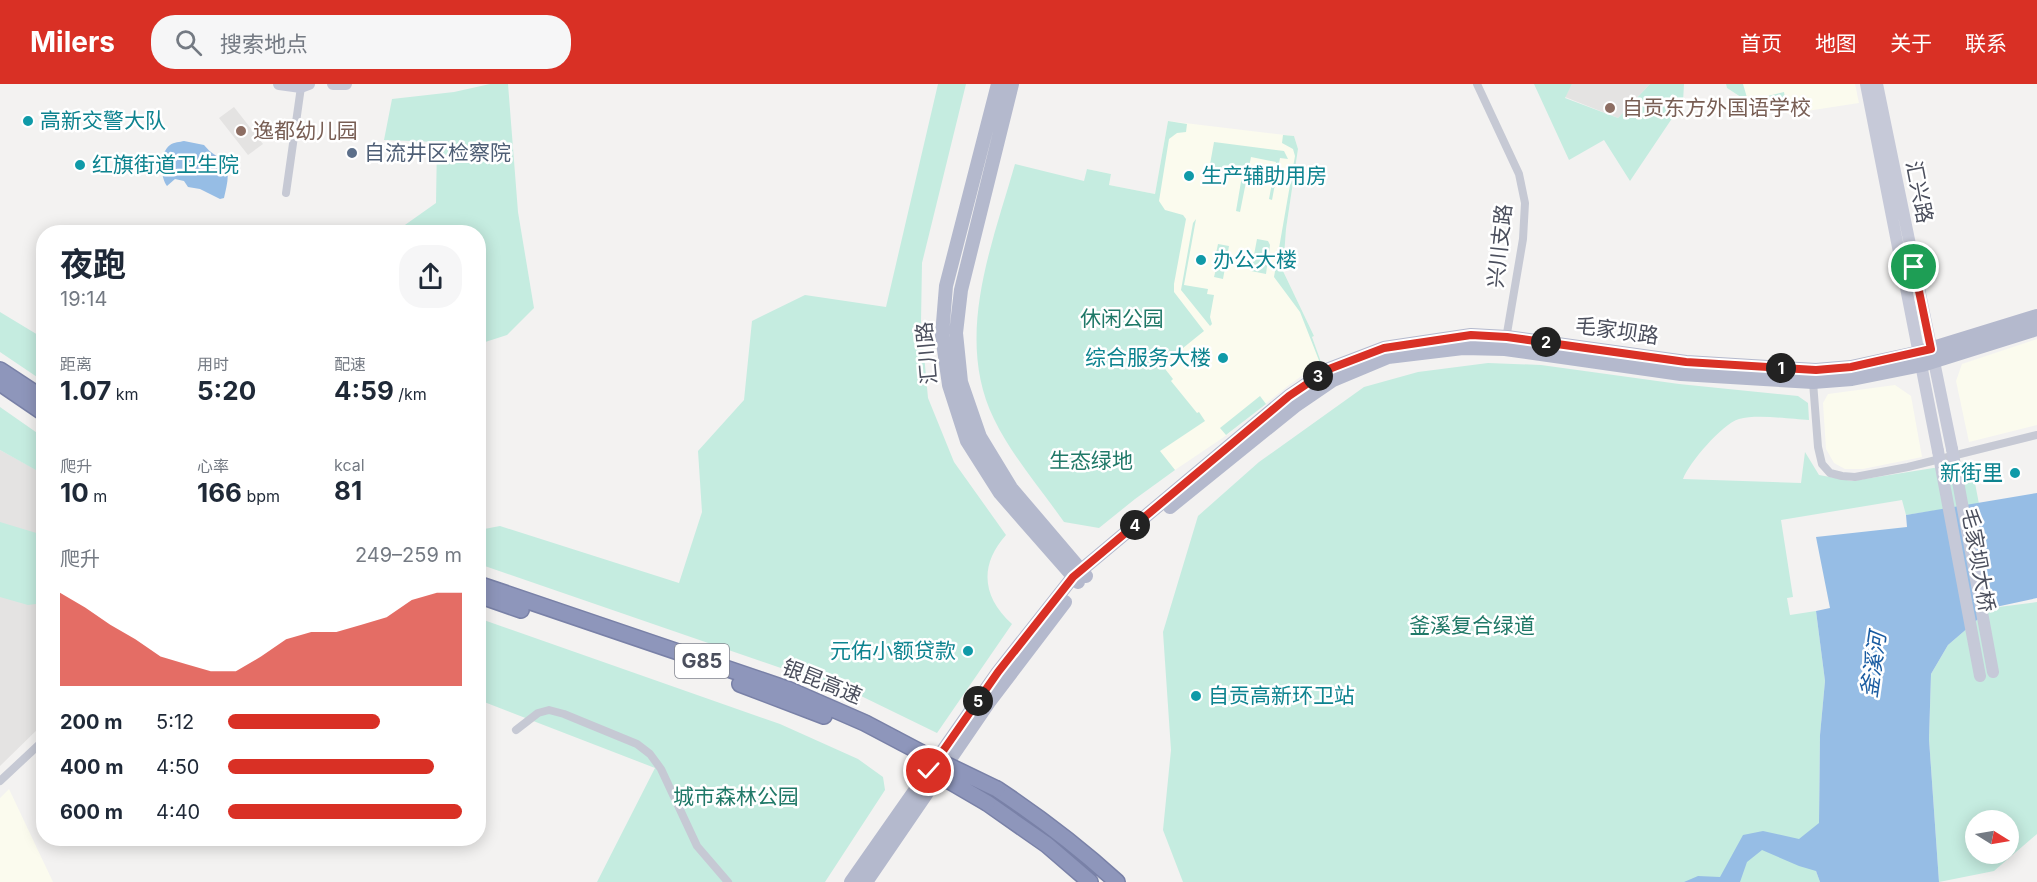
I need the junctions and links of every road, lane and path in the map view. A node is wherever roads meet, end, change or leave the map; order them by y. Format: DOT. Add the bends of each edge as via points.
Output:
graph roads {
  1 [pos="279,84"];
  2 [pos="333,84"];
  3 [pos="346,84"];
  4 [pos="998,84"];
  5 [pos="1012,84"];
  6 [pos="1478,84"];
  7 [pos="1866,84"];
  8 [pos="1877,84"];
  9 [pos="304,85"];
  10 [pos="286,193"];
  11 [pos="2037,316"];
  12 [pos="2037,329"];
  13 [pos="1506,343"];
  14 [pos="1927,357"];
  15 [pos="0,370"];
  16 [pos="1813,381"];
  17 [pos="0,384"];
  18 [pos="36,394"];
  19 [pos="36,408"];
  20 [pos="2037,435"];
  21 [pos="1952,449"];
  22 [pos="1938,451"];
  23 [pos="1080,577"];
  24 [pos="486,587"];
  25 [pos="486,598"];
  26 [pos="1993,672"];
  27 [pos="1980,676"];
  28 [pos="516,730"];
  29 [pos="36,747"];
  30 [pos="917,756"];
  31 [pos="0,781"];
  32 [pos="728,882"];
  33 [pos="852,882"];
  34 [pos="866,882"];
  35 [pos="1090,882"];
  36 [pos="1117,882"];
  1 -- 9 [label="main road"];
  2 -- 3 [label="main road"];
  4 -- 23 [label="main road, 汇川路" via="946,286 942,335 949,385 967,441 1000,493"];
  5 -- 23 [label="main road, 汇川路" via="961,290 956,333 961,382 980,437 1011,488"];
  6 -- 13 [label="street, 兴川支路" via="1519,174 1525,203"];
  7 -- 14 [label="main road"];
  8 -- 14 [label="main road, 汇兴路"];
  9 -- 10 [label="street"];
  11 -- 14 [label="main road, 毛家坝路"];
  12 -- 14 [label="main road, 毛家坝路"];
  13 -- 14 [label="main road, 毛家坝路" via="1686,362 1816,370"];
  13 -- 16 [label="main road, 毛家坝路" via="1681,374"];
  13 -- 23 [label="main road, 毛家坝路" via="1471,335 1384,348 1329,369 1289,396"];
  14 -- 16 [label="main road, 毛家坝路" via="1852,379"];
  14 -- 21 [label="main road, 汇兴路"];
  14 -- 22 [label="main road, 汇兴路"];
  15 -- 18 [label="highway"];
  16 -- 20 [label="street" via="1822,464 1830,473 1842,476 1908,467"];
  17 -- 19 [label="highway"];
  21 -- 26 [label="main road, 毛家坝大桥, bridge"];
  22 -- 27 [label="main road, 毛家坝大桥, bridge"];
  23 -- 33 [label="main road" via="998,672"];
  23 -- 34 [label="main road"];
  24 -- 30 [label="highway, 银昆高速 / G85" via="787,689 865,723"];
  25 -- 30 [label="highway, 银昆高速 / G85" via="756,690"];
  28 -- 32 [label="street" via="538,713 549,710 637,744 661,769 697,846"];
  29 -- 31 [label="street"];
  30 -- 35 [label="highway, 银昆高速 / G85, bridge" via="1047,845"];
  30 -- 36 [label="highway, 银昆高速 / G85, bridge" via="998,789"];
}
